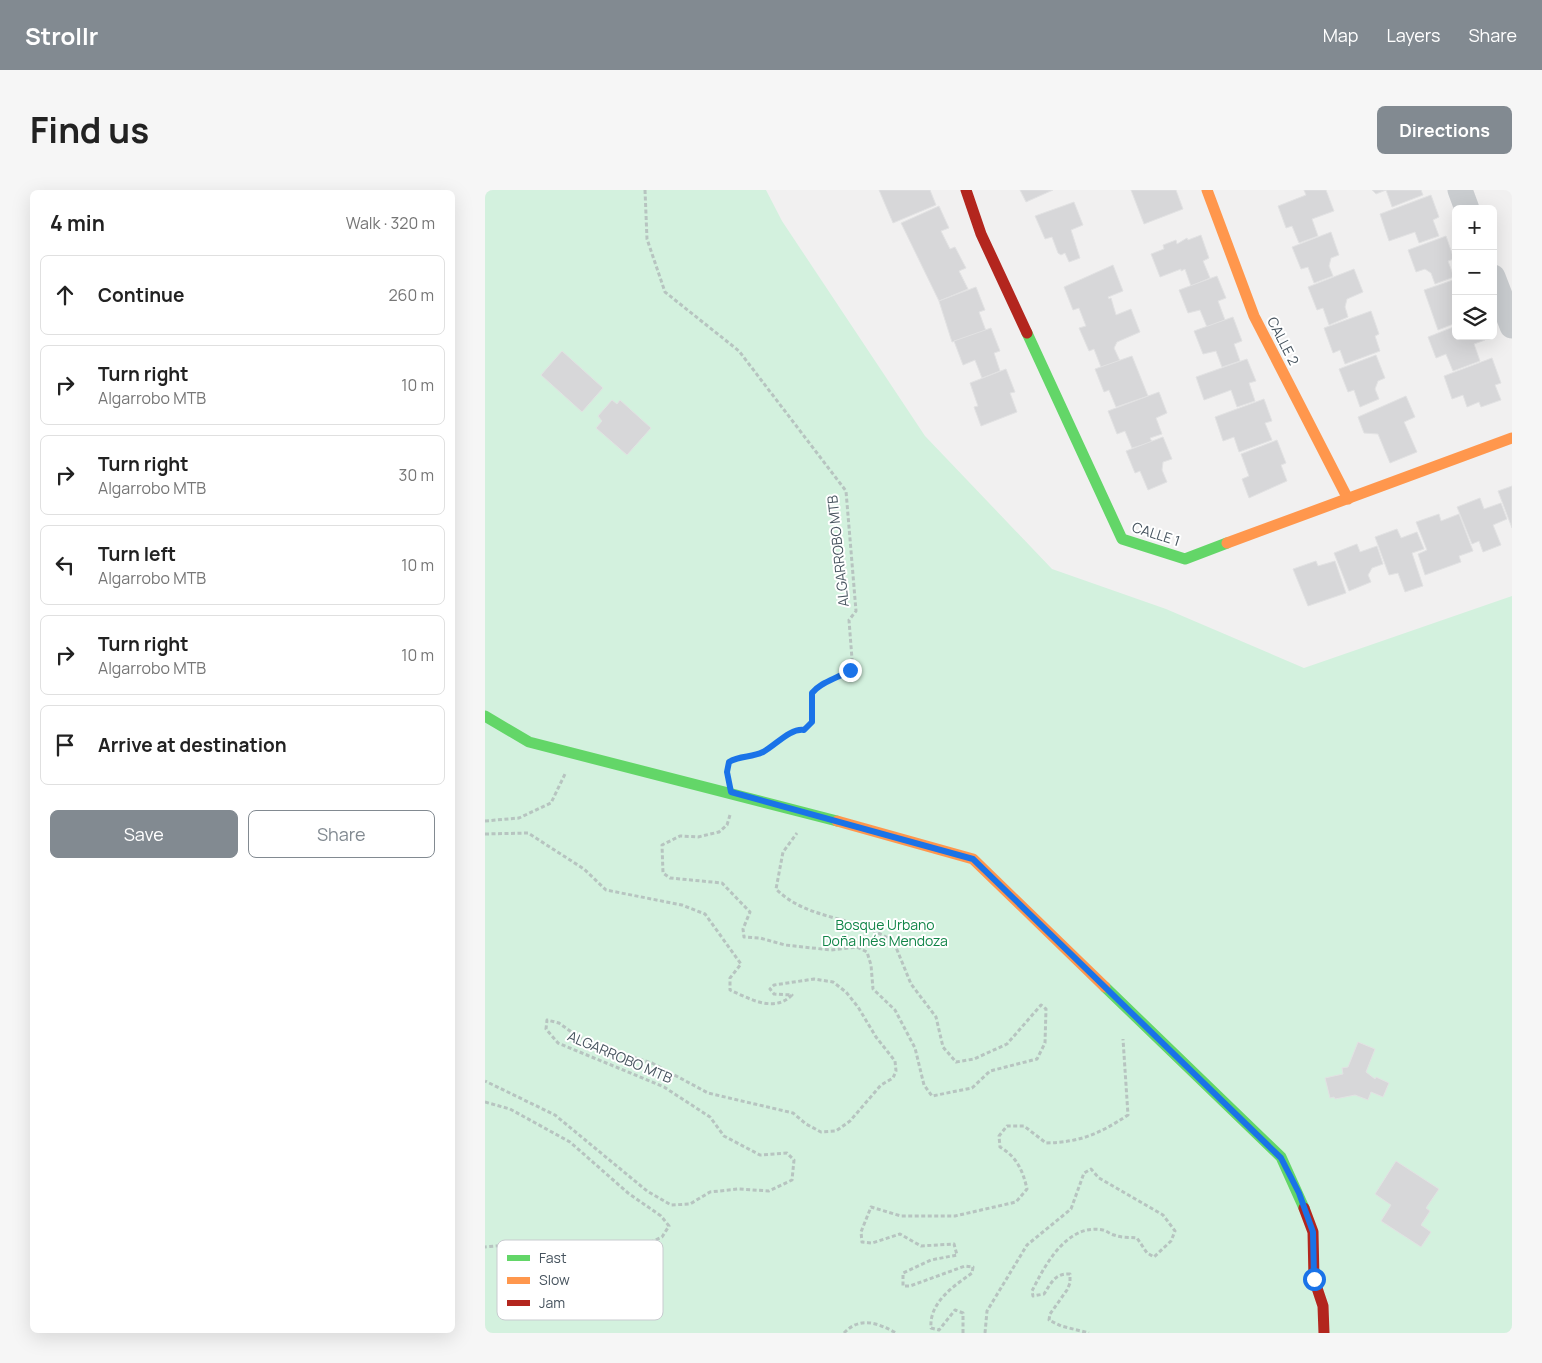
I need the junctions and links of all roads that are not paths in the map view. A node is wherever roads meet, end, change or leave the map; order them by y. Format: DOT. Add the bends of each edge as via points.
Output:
graph roads {
  1 [pos="966,190"];
  2 [pos="1207,190"];
  3 [pos="1459,190"];
  4 [pos="1465,205"];
  5 [pos="1497,287"];
  6 [pos="1512,326"];
  7 [pos="1512,438"];
  8 [pos="1348,499"];
  9 [pos="485,716"];
  10 [pos="1324,1333"];
  1 -- 8 [label="street, CALLE 1" via="981,234 1122,539 1185,559"];
  2 -- 8 [label="street, CALLE 2" via="1254,316"];
  3 -- 4 [label="street"];
  5 -- 6 [label="street"];
  7 -- 8 [label="street, CALLE 1"];
  9 -- 10 [label="street" via="529,742 731,792 973,859 1281,1158 1299,1193 1313,1232 1314,1279 1323,1306"];
}
